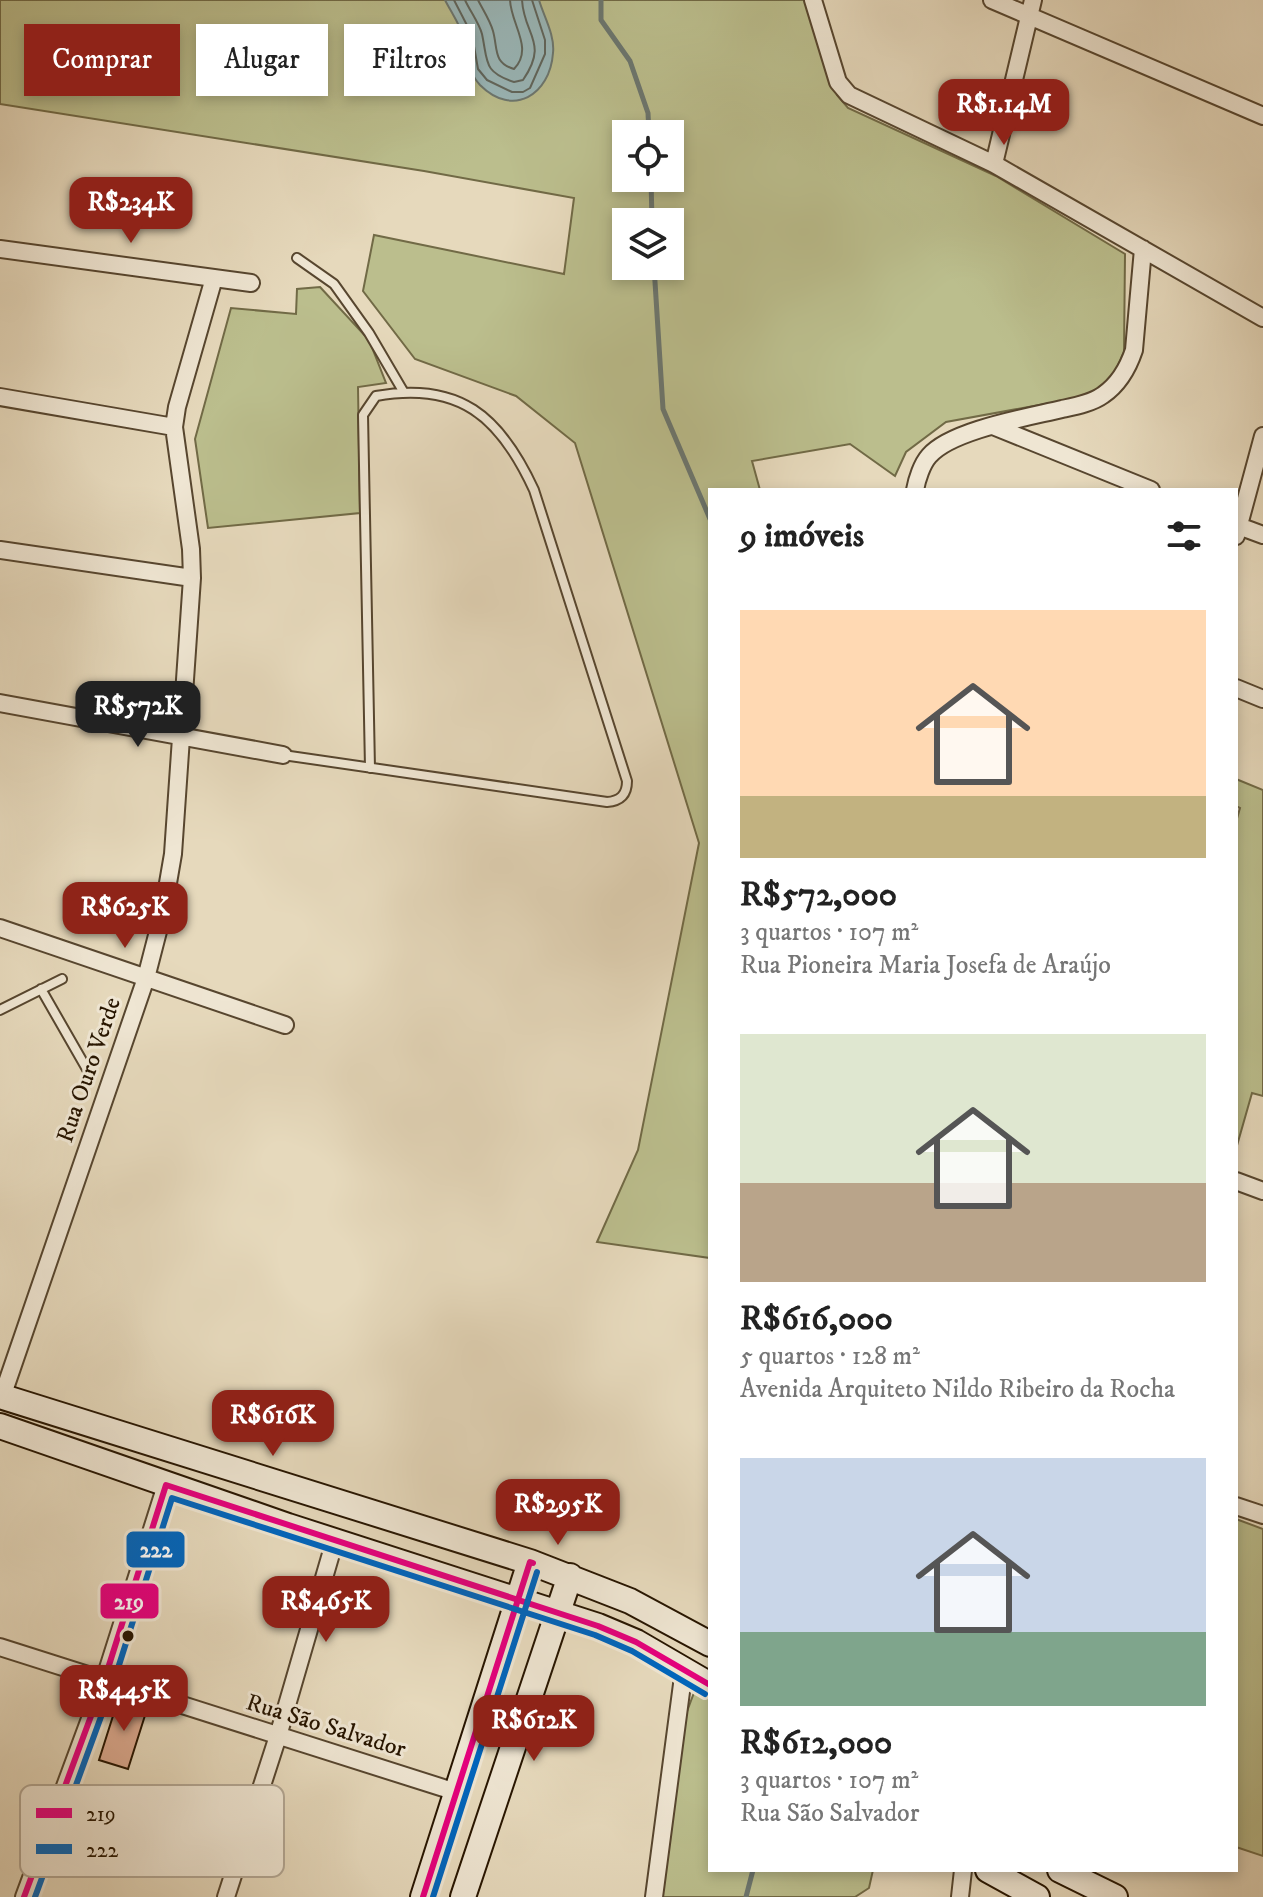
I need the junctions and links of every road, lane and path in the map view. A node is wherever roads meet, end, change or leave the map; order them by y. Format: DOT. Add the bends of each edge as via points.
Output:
graph roads {
  1 [pos="813,0"];
  2 [pos="992,0"];
  3 [pos="1031,8"];
  4 [pos="1263,116"];
  5 [pos="994,164"];
  6 [pos="1143,249"];
  7 [pos="3,250"];
  8 [pos="297,258"];
  9 [pos="0,268"];
  10 [pos="214,278"];
  11 [pos="251,283"];
  12 [pos="1263,318"];
  13 [pos="403,391"];
  14 [pos="0,397"];
  15 [pos="993,425"];
  16 [pos="174,427"];
  17 [pos="1263,436"];
  18 [pos="916,488"];
  19 [pos="1146,488"];
  20 [pos="1238,525"];
  21 [pos="1238,529"];
  22 [pos="1263,535"];
  23 [pos="0,550"];
  24 [pos="192,578"];
  25 [pos="1238,689"];
  26 [pos="1263,699"];
  27 [pos="0,703"];
  28 [pos="182,737"];
  29 [pos="283,755"];
  30 [pos="370,768"];
  31 [pos="0,928"];
  32 [pos="146,978"];
  33 [pos="62,979"];
  34 [pos="41,989"];
  35 [pos="0,1010"];
  36 [pos="285,1025"];
  37 [pos="88,1071"];
  38 [pos="1238,1182"];
  39 [pos="1263,1191"];
  40 [pos="1,1396"];
  41 [pos="0,1426"];
  42 [pos="166,1485"];
  43 [pos="1238,1507"];
  44 [pos="1263,1515"];
  45 [pos="335,1540"];
  46 [pos="530,1562"];
  47 [pos="570,1576"];
  48 [pos="519,1601"];
  49 [pos="560,1613"];
  50 [pos="708,1643"];
  51 [pos="0,1647"];
  52 [pos="684,1669"];
  53 [pos="104,1681"];
  54 [pos="708,1684"];
  55 [pos="278,1736"];
  56 [pos="65,1785"];
  57 [pos="262,1785"];
  58 [pos="456,1792"];
  59 [pos="963,1872"];
  60 [pos="992,1872"];
  61 [pos="1064,1872"];
  62 [pos="31,1877"];
  63 [pos="232,1877"];
  64 [pos="24,1897"];
  65 [pos="226,1897"];
  66 [pos="423,1897"];
  67 [pos="463,1897"];
  68 [pos="654,1897"];
  69 [pos="960,1897"];
  70 [pos="1037,1897"];
  71 [pos="1115,1897"];
  1 -- 5 [label="street" via="843,90"];
  2 -- 3 [label="street"];
  3 -- 4 [label="street"];
  3 -- 5 [label="street"];
  5 -- 6 [label="street"];
  6 -- 12 [label="street"];
  6 -- 15 [label="street" via="1134,350 1118,382 1081,405"];
  7 -- 9 [label="street"];
  7 -- 10 [label="street"];
  8 -- 13 [label="lane" via="340,292"];
  10 -- 11 [label="street"];
  10 -- 16 [label="street, Rua Ouro Verde"];
  13 -- 30 [label="lane" via="376,396 363,415"];
  13 -- 30 [label="lane" via="462,402 482,416 522,464 627,788 616,801 607,802"];
  14 -- 16 [label="street"];
  15 -- 18 [label="street" via="928,457"];
  15 -- 19 [label="street"];
  16 -- 24 [label="street, Rua Ouro Verde"];
  17 -- 20 [label="street"];
  21 -- 22 [label="street"];
  23 -- 24 [label="street"];
  24 -- 28 [label="street, Rua Ouro Verde"];
  25 -- 26 [label="street"];
  27 -- 28 [label="street"];
  28 -- 29 [label="street"];
  28 -- 32 [label="street, Rua Ouro Verde" via="173,854"];
  29 -- 30 [label="lane"];
  31 -- 32 [label="street"];
  32 -- 36 [label="street"];
  32 -- 40 [label="street, Rua Ouro Verde"];
  33 -- 34 [label="lane"];
  34 -- 35 [label="lane"];
  34 -- 37 [label="lane"];
  38 -- 39 [label="street"];
  40 -- 46 [label="main road"];
  41 -- 42 [label="main road"];
  42 -- 45 [label="main road"];
  42 -- 53 [label="street"];
  43 -- 44 [label="street"];
  45 -- 48 [label="main road"];
  45 -- 55 [label="street"];
  46 -- 47 [label="main road"];
  46 -- 48 [label="main road"];
  47 -- 49 [label="main road"];
  47 -- 50 [label="main road"];
  48 -- 49 [label="main road"];
  48 -- 58 [label="main road"];
  49 -- 52 [label="main road" via="636,1642"];
  49 -- 67 [label="main road"];
  51 -- 53 [label="street, Rua São Salvador"];
  52 -- 54 [label="main road"];
  52 -- 68 [label="street"];
  53 -- 55 [label="street, Rua São Salvador"];
  53 -- 56 [label="street"];
  55 -- 57 [label="street"];
  55 -- 58 [label="street, Rua São Salvador"];
  58 -- 66 [label="main road"];
  59 -- 69 [label="street"];
  60 -- 70 [label="main road"];
  61 -- 71 [label="main road"];
  62 -- 64 [label="street"];
  63 -- 65 [label="street"];
}
